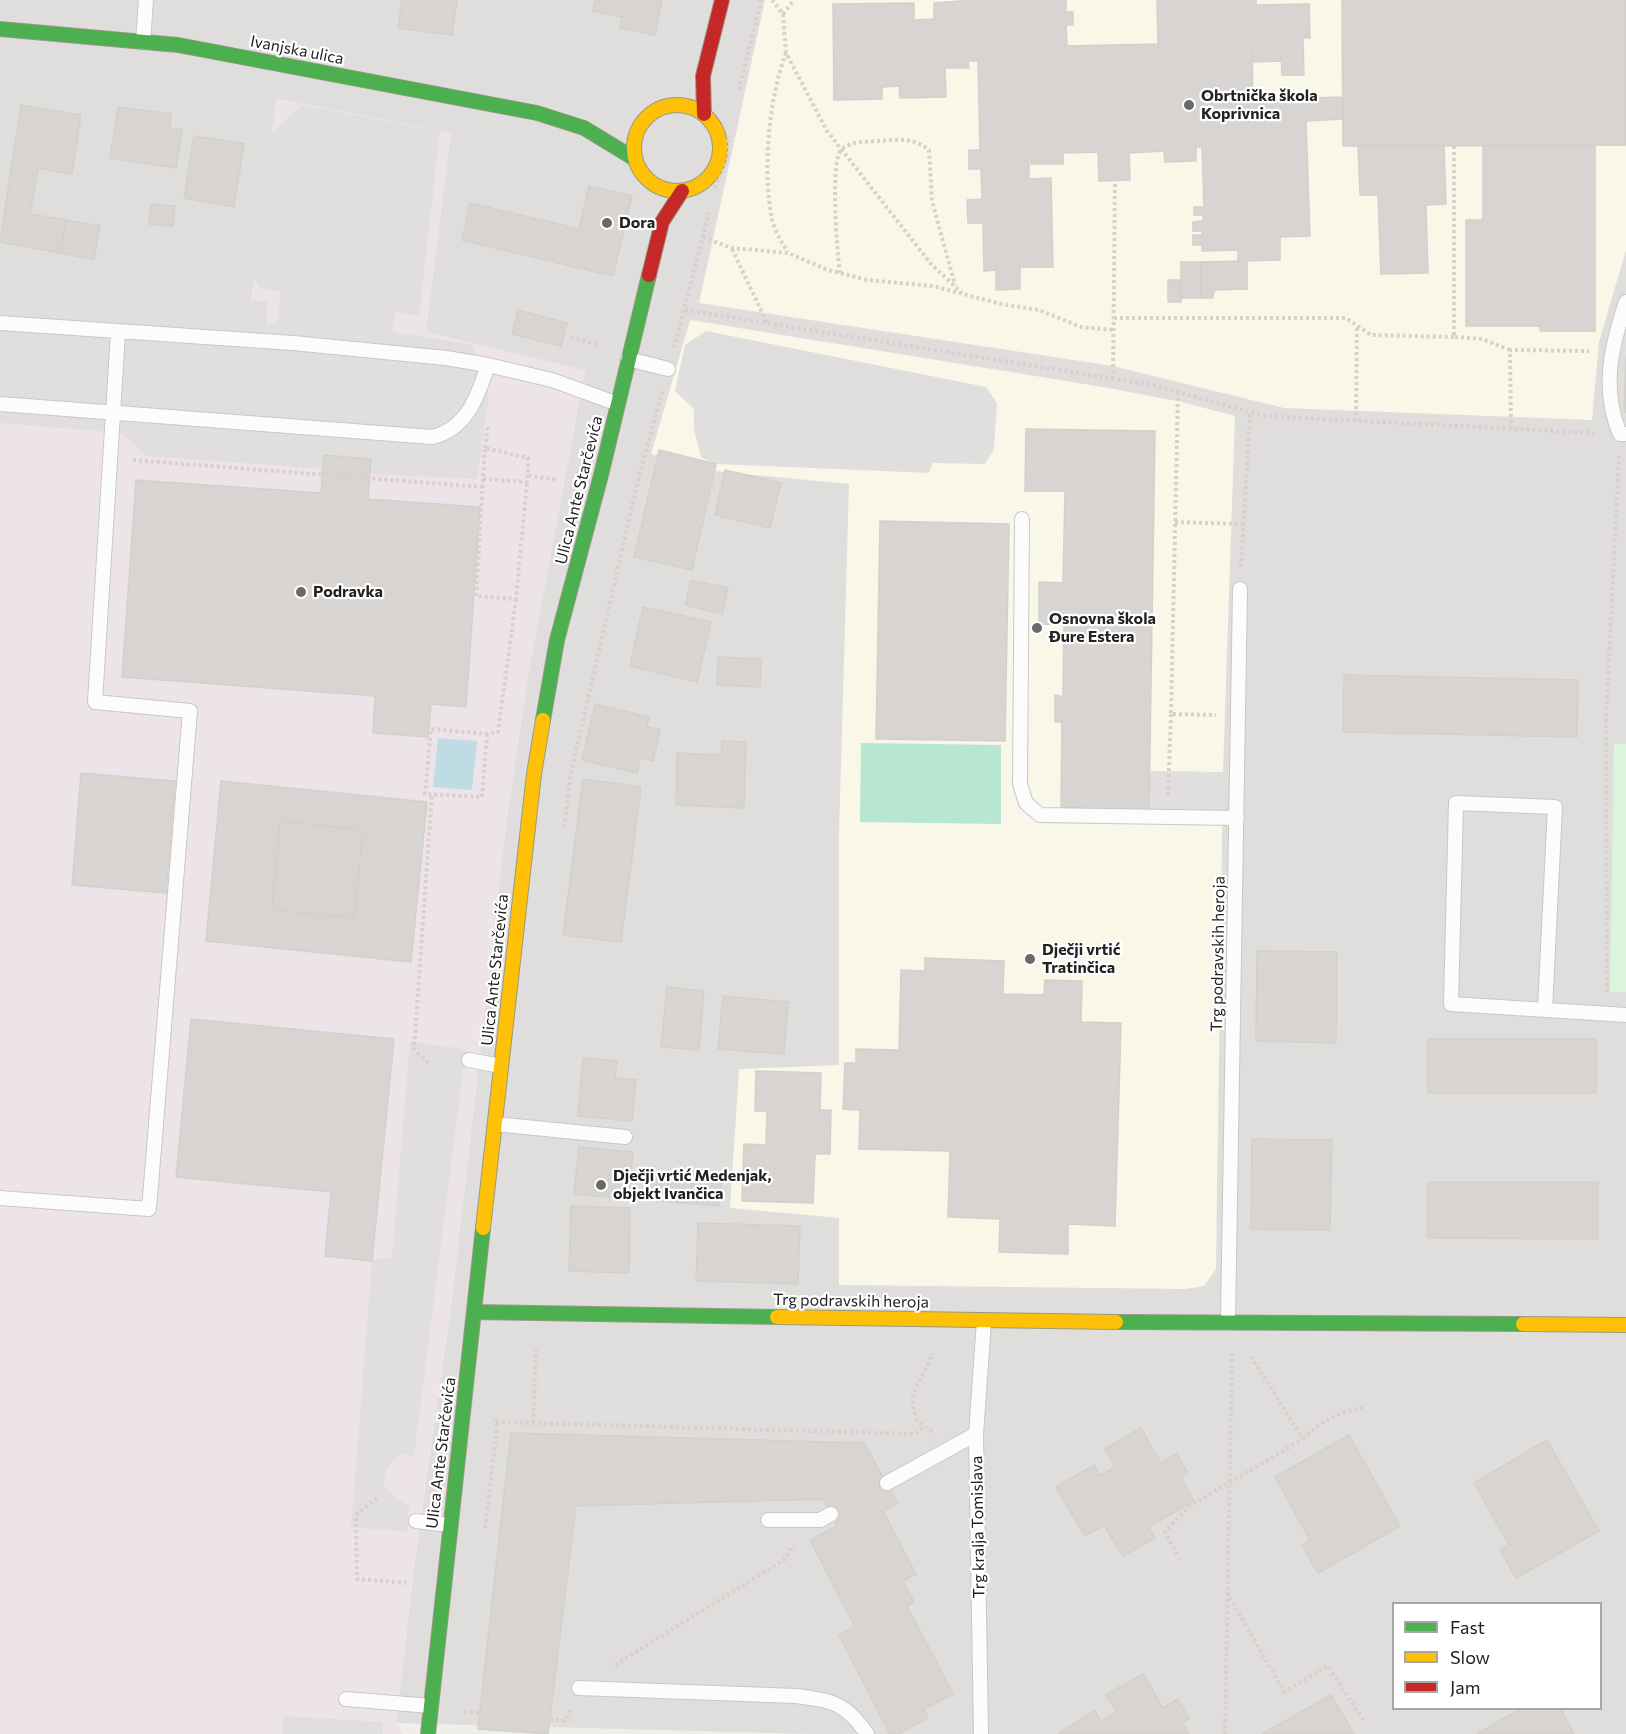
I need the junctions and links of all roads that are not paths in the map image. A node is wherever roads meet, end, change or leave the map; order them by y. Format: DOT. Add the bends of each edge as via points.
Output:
graph roads {
  1 [pos="146,0"];
  2 [pos="722,0"];
  3 [pos="0,29"];
  4 [pos="143,42"];
  5 [pos="703,76"];
  6 [pos="677,105"];
  7 [pos="704,114"];
  8 [pos="584,128"];
  9 [pos="638,130"];
  10 [pos="635,159"];
  11 [pos="654,185"];
  12 [pos="682,191"];
  13 [pos="662,222"];
  14 [pos="1626,302"];
  15 [pos="0,323"];
  16 [pos="118,333"];
  17 [pos="628,359"];
  18 [pos="488,365"];
  19 [pos="668,369"];
  20 [pos="0,404"];
  21 [pos="618,404"];
  22 [pos="113,411"];
  23 [pos="1623,434"];
  24 [pos="1022,519"];
  25 [pos="1240,589"];
  26 [pos="1237,818"];
  27 [pos="1545,1009"];
  28 [pos="1626,1015"];
  29 [pos="469,1060"];
  30 [pos="501,1066"];
  31 [pos="495,1124"];
  32 [pos="625,1137"];
  33 [pos="0,1197"];
  34 [pos="474,1312"];
  35 [pos="984,1320"];
  36 [pos="1228,1320"];
  37 [pos="1626,1325"];
  38 [pos="976,1434"];
  39 [pos="887,1484"];
  40 [pos="831,1514"];
  41 [pos="768,1520"];
  42 [pos="416,1521"];
  43 [pos="449,1525"];
  44 [pos="579,1688"];
  45 [pos="346,1698"];
  46 [pos="431,1706"];
  47 [pos="428,1734"];
  48 [pos="867,1734"];
  49 [pos="981,1734"];
  1 -- 4 [label="lane"];
  2 -- 5 [label="main road"];
  3 -- 4 [label="main road, Ivanjska ulica"];
  4 -- 8 [label="main road, Ivanjska ulica" via="178,45 537,113"];
  5 -- 6 [label="main road"];
  5 -- 7 [label="main road"];
  6 -- 7 [label="main road"];
  6 -- 9 [label="main road" via="650,114"];
  7 -- 12 [label="main road" via="719,139 716,167 708,179"];
  8 -- 9 [label="main road"];
  8 -- 10 [label="main road"];
  9 -- 10 [label="main road" via="633,147"];
  10 -- 11 [label="main road" via="640,171"];
  11 -- 12 [label="main road"];
  11 -- 13 [label="main road"];
  12 -- 13 [label="main road"];
  13 -- 17 [label="main road, Ulica Ante Starčevića"];
  14 -- 23 [label="lane" via="1613,351 1608,391 1611,412"];
  15 -- 16 [label="lane"];
  16 -- 18 [label="lane" via="315,345"];
  16 -- 22 [label="lane"];
  17 -- 19 [label="lane"];
  17 -- 21 [label="main road, Ulica Ante Starčevića"];
  18 -- 21 [label="lane" via="552,380"];
  18 -- 22 [label="lane" via="478,396 461,421 454,429 432,437"];
  20 -- 22 [label="lane"];
  21 -- 30 [label="main road, Ulica Ante Starčevića" via="557,640 534,774"];
  22 -- 33 [label="lane" via="95,702 190,711 149,1209"];
  24 -- 26 [label="lane" via="1020,784 1026,803 1040,815"];
  25 -- 26 [label="lane, Trg podravskih heroja"];
  26 -- 36 [label="lane, Trg podravskih heroja"];
  27 -- 27 [label="lane" via="1450,1004 1456,803 1556,807"];
  27 -- 28 [label="lane"];
  29 -- 30 [label="lane"];
  30 -- 31 [label="main road, Ulica Ante Starčevića"];
  31 -- 32 [label="lane"];
  31 -- 34 [label="main road, Ulica Ante Starčevića"];
  34 -- 35 [label="main road, Trg podravskih heroja"];
  34 -- 43 [label="main road, Ulica Ante Starčevića"];
  35 -- 36 [label="main road, Trg podravskih heroja"];
  35 -- 38 [label="lane, Trg kralja Tomislava"];
  36 -- 37 [label="main road, Trg podravskih heroja"];
  38 -- 39 [label="lane"];
  38 -- 49 [label="lane, Trg kralja Tomislava"];
  40 -- 41 [label="lane" via="820,1520"];
  42 -- 43 [label="lane"];
  43 -- 46 [label="main road, Ulica Ante Starčevića"];
  44 -- 48 [label="lane" via="796,1696 831,1701 851,1712"];
  45 -- 46 [label="lane"];
  46 -- 47 [label="main road, Ulica Ante Starčevića"];
}
